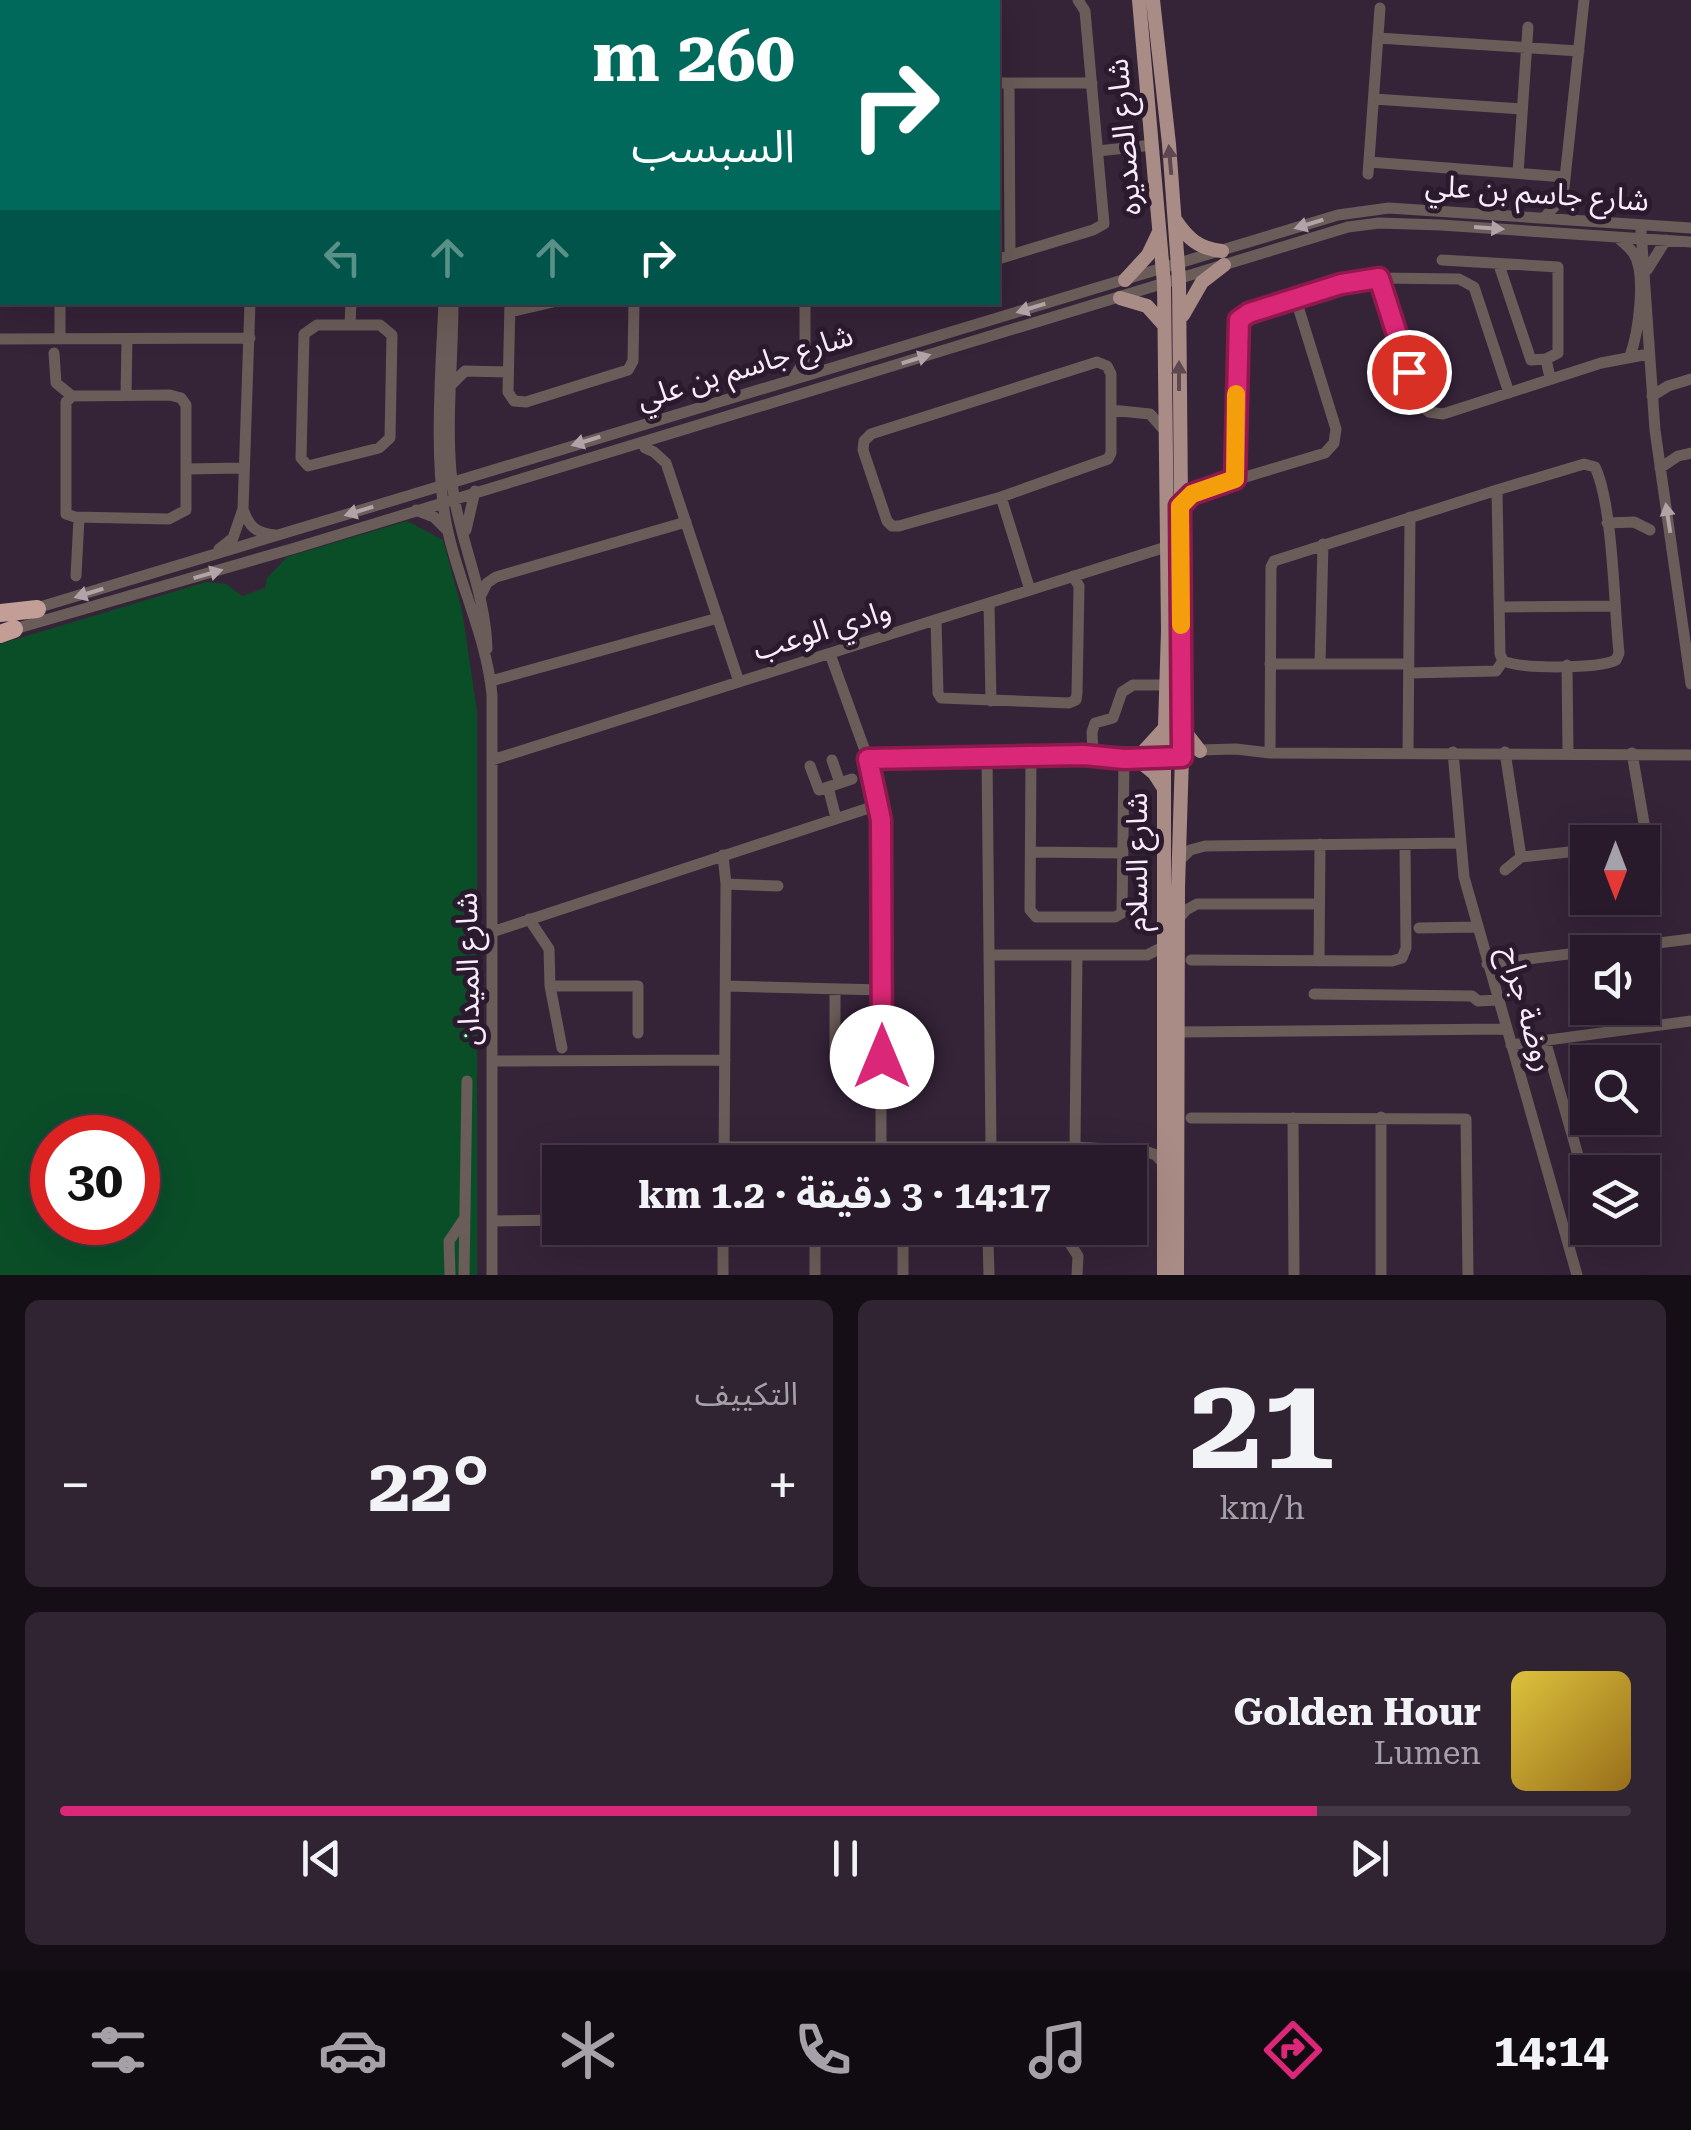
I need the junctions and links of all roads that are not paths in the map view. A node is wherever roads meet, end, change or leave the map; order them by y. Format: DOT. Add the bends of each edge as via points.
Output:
graph roads {
  1 [pos="1078,0"];
  2 [pos="1139,0"];
  3 [pos="1153,0"];
  4 [pos="1584,0"];
  5 [pos="1380,8"];
  6 [pos="1528,27"];
  7 [pos="1378,38"];
  8 [pos="1526,47"];
  9 [pos="1579,50"];
  10 [pos="1003,83"];
  11 [pos="1092,83"];
  12 [pos="1374,99"];
  13 [pos="1522,109"];
  14 [pos="1154,146"];
  15 [pos="1098,151"];
  16 [pos="1003,167"];
  17 [pos="1518,173"];
  18 [pos="1565,176"];
  19 [pos="1563,197"];
  20 [pos="1544,218"];
  21 [pos="1580,220"];
  22 [pos="1176,221"];
  23 [pos="1636,224"];
  24 [pos="1691,228"];
  25 [pos="1160,231"];
  26 [pos="1617,237"];
  27 [pos="1644,238"];
  28 [pos="1666,240"];
  29 [pos="1691,242"];
  30 [pos="1004,257"];
  31 [pos="1223,258"];
  32 [pos="1442,260"];
  33 [pos="1500,265"];
  34 [pos="1171,274"];
  35 [pos="1646,274"];
  36 [pos="1379,278"];
  37 [pos="1125,280"];
  38 [pos="1120,298"];
  39 [pos="1296,300"];
  40 [pos="60,305"];
  41 [pos="250,305"];
  42 [pos="351,305"];
  43 [pos="444,305"];
  44 [pos="453,305"];
  45 [pos="634,305"];
  46 [pos="805,305"];
  47 [pos="510,308"];
  48 [pos="350,325"];
  49 [pos="1172,325"];
  50 [pos="250,338"];
  51 [pos="60,339"];
  52 [pos="127,339"];
  53 [pos="0,340"];
  54 [pos="805,351"];
  55 [pos="54,353"];
  56 [pos="1650,354"];
  57 [pos="1630,356"];
  58 [pos="453,358"];
  59 [pos="1546,359"];
  60 [pos="833,367"];
  61 [pos="465,371"];
  62 [pos="507,372"];
  63 [pos="859,376"];
  64 [pos="1550,378"];
  65 [pos="793,379"];
  66 [pos="1691,379"];
  67 [pos="452,384"];
  68 [pos="1652,389"];
  69 [pos="1165,391"];
  70 [pos="1509,393"];
  71 [pos="126,395"];
  72 [pos="72,396"];
  73 [pos="1111,410"];
  74 [pos="1142,411"];
  75 [pos="1165,430"];
  76 [pos="673,440"];
  77 [pos="644,448"];
  78 [pos="1658,450"];
  79 [pos="445,452"];
  80 [pos="1691,452"];
  81 [pos="596,455"];
  82 [pos="1678,456"];
  83 [pos="666,463"];
  84 [pos="243,468"];
  85 [pos="1660,468"];
  86 [pos="186,469"];
  87 [pos="478,474"];
  88 [pos="1235,479"];
  89 [pos="1180,482"];
  90 [pos="447,483"];
  91 [pos="475,490"];
  92 [pos="1201,490"];
  93 [pos="1497,490"];
  94 [pos="413,494"];
  95 [pos="1001,496"];
  96 [pos="449,500"];
  97 [pos="1180,506"];
  98 [pos="242,509"];
  99 [pos="416,510"];
  100 [pos="1648,512"];
  101 [pos="1410,517"];
  102 [pos="77,518"];
  103 [pos="686,522"];
  104 [pos="1634,522"];
  105 [pos="1607,524"];
  106 [pos="1650,530"];
  107 [pos="448,531"];
  108 [pos="280,535"];
  109 [pos="464,544"];
  110 [pos="1323,544"];
  111 [pos="1166,547"];
  112 [pos="207,556"];
  113 [pos="470,566"];
  114 [pos="76,576"];
  115 [pos="1073,576"];
  116 [pos="496,577"];
  117 [pos="1030,590"];
  118 [pos="480,597"];
  119 [pos="989,603"];
  120 [pos="1614,606"];
  121 [pos="1499,607"];
  122 [pos="37,609"];
  123 [pos="718,618"];
  124 [pos="936,620"];
  125 [pos="3,625"];
  126 [pos="1688,630"];
  127 [pos="1689,647"];
  128 [pos="830,654"];
  129 [pos="1503,661"];
  130 [pos="487,664"];
  131 [pos="1270,664"];
  132 [pos="1320,664"];
  133 [pos="1567,665"];
  134 [pos="1409,668"];
  135 [pos="491,681"];
  136 [pos="739,682"];
  137 [pos="1691,684"];
  138 [pos="1168,685"];
  139 [pos="991,701"];
  140 [pos="1166,724"];
  141 [pos="1183,730"];
  142 [pos="1200,751"];
  143 [pos="1408,752"];
  144 [pos="1453,752"];
  145 [pos="1506,752"];
  146 [pos="1568,752"];
  147 [pos="1265,753"];
  148 [pos="1632,753"];
  149 [pos="1089,754"];
  150 [pos="1182,754"];
  151 [pos="1164,755"];
  152 [pos="1691,755"];
  153 [pos="988,756"];
  154 [pos="1031,756"];
  155 [pos="1134,756"];
  156 [pos="868,759"];
  157 [pos="492,760"];
  158 [pos="832,760"];
  159 [pos="810,766"];
  160 [pos="840,783"];
  161 [pos="1165,792"];
  162 [pos="878,805"];
  163 [pos="836,818"];
  164 [pos="1180,823"];
  165 [pos="1643,825"];
  166 [pos="1460,843"];
  167 [pos="1320,844"];
  168 [pos="1405,844"];
  169 [pos="1204,846"];
  170 [pos="1031,852"];
  171 [pos="1570,852"];
  172 [pos="1123,853"];
  173 [pos="723,855"];
  174 [pos="1520,857"];
  175 [pos="1180,860"];
  176 [pos="1505,870"];
  177 [pos="726,884"];
  178 [pos="778,886"];
  179 [pos="1178,888"];
  180 [pos="1197,904"];
  181 [pos="1318,904"];
  182 [pos="529,919"];
  183 [pos="1178,920"];
  184 [pos="1477,927"];
  185 [pos="1419,928"];
  186 [pos="492,932"];
  187 [pos="1691,939"];
  188 [pos="1165,946"];
  189 [pos="1077,955"];
  190 [pos="1147,955"];
  191 [pos="989,956"];
  192 [pos="1191,960"];
  193 [pos="1319,961"];
  194 [pos="1487,964"];
  195 [pos="1165,968"];
  196 [pos="550,986"];
  197 [pos="726,986"];
  198 [pos="835,989"];
  199 [pos="882,990"];
  200 [pos="1314,994"];
  201 [pos="1495,996"];
  202 [pos="1691,1021"];
  203 [pos="1506,1029"];
  204 [pos="1177,1032"];
  205 [pos="638,1034"];
  206 [pos="1545,1040"];
  207 [pos="1511,1045"];
  208 [pos="563,1055"];
  209 [pos="725,1060"];
  210 [pos="494,1061"];
  211 [pos="834,1062"];
  212 [pos="467,1081"];
  213 [pos="1381,1117"];
  214 [pos="1191,1118"];
  215 [pos="1293,1118"];
  216 [pos="1164,1137"];
  217 [pos="725,1145"];
  218 [pos="881,1145"];
  219 [pos="991,1145"];
  220 [pos="1075,1145"];
  221 [pos="1147,1149"];
  222 [pos="1147,1151"];
  223 [pos="1578,1155"];
  224 [pos="1164,1164"];
  225 [pos="466,1215"];
  226 [pos="542,1220"];
  227 [pos="492,1221"];
  228 [pos="723,1245"];
  229 [pos="815,1245"];
  230 [pos="903,1245"];
  231 [pos="988,1245"];
  232 [pos="1071,1245"];
  233 [pos="450,1275"];
  234 [pos="464,1275"];
  235 [pos="492,1275"];
  236 [pos="723,1275"];
  237 [pos="815,1275"];
  238 [pos="903,1275"];
  239 [pos="989,1275"];
  240 [pos="1078,1275"];
  241 [pos="1164,1275"];
  242 [pos="1177,1275"];
  243 [pos="1294,1275"];
  244 [pos="1381,1275"];
  245 [pos="1468,1275"];
  246 [pos="1577,1275"];
  1 -- 11 [label="street" via="1085,11"];
  2 -- 14 [label="main road, شارع الصديره"];
  22 -- 3 [label="main road, شارع الصديره, one-way"];
  4 -- 9 [label="street"];
  5 -- 7 [label="street"];
  6 -- 8 [label="street"];
  7 -- 8 [label="street"];
  7 -- 12 [label="street"];
  8 -- 9 [label="street"];
  8 -- 13 [label="street"];
  9 -- 18 [label="street"];
  10 -- 11 [label="street"];
  10 -- 16 [label="street"];
  11 -- 15 [label="street"];
  12 -- 13 [label="street"];
  12 -- 17 [label="street" via="1369,168"];
  13 -- 17 [label="street"];
  14 -- 15 [label="street"];
  14 -- 25 [label="main road, شارع الصديره"];
  15 -- 30 [label="street" via="1104,224"];
  16 -- 30 [label="street"];
  17 -- 18 [label="street"];
  18 -- 19 [label="street"];
  19 -- 20 [label="street"];
  19 -- 21 [label="street"];
  20 -- 21 [label="street, شارع جاسم بن علي"];
  20 -- 31 [label="street, شارع جاسم بن علي, one-way" via="1372,209"];
  21 -- 23 [label="street, شارع جاسم بن علي"];
  22 -- 31 [label="main road" via="1193,242"];
  22 -- 34 [label="main road, شارع الصديره"];
  23 -- 24 [label="street, شارع جاسم بن علي"];
  23 -- 27 [label="street"];
  25 -- 34 [label="main road, شارع الصديره"];
  25 -- 37 [label="main road"];
  26 -- 27 [label="street, شارع جاسم بن علي"];
  31 -- 26 [label="street, شارع جاسم بن علي, one-way" via="1379,223"];
  26 -- 57 [label="street" via="1638,266 1639,330"];
  27 -- 28 [label="street, شارع جاسم بن علي"];
  27 -- 35 [label="street"];
  28 -- 29 [label="street, شارع جاسم بن علي"];
  28 -- 35 [label="street"];
  31 -- 34 [label="street, شارع جاسم بن علي"];
  31 -- 49 [label="main road"];
  32 -- 33 [label="street"];
  33 -- 59 [label="street" via="1530,360"];
  33 -- 59 [label="street" via="1558,267 1558,354"];
  34 -- 37 [label="street, شارع جاسم بن علي"];
  34 -- 38 [label="street, شارع جاسم بن علي"];
  34 -- 49 [label="main road, شارع السلام"];
  35 -- 56 [label="street"];
  36 -- 39 [label="street"];
  36 -- 70 [label="street" via="1459,280 1474,287"];
  36 -- 70 [label="street" via="1419,404 1443,414"];
  37 -- 60 [label="street, شارع جاسم بن علي, one-way"];
  38 -- 49 [label="main road" via="1147,306"];
  63 -- 38 [label="street, شارع جاسم بن علي, one-way"];
  39 -- 88 [label="street" via="1239,320"];
  39 -- 88 [label="street" via="1336,429 1334,442 1326,453"];
  40 -- 51 [label="street"];
  41 -- 50 [label="street"];
  42 -- 48 [label="street"];
  43 -- 79 [label="street"];
  44 -- 58 [label="street"];
  45 -- 62 [label="street" via="634,357 625,372 526,402 508,392"];
  46 -- 54 [label="street"];
  47 -- 62 [label="street"];
  48 -- 48 [label="street" via="318,325 304,334 301,458 308,466 380,448 390,438 392,335 380,326"];
  49 -- 69 [label="main road, شارع السلام"];
  89 -- 49 [label="main road, شارع السلام, one-way"];
  50 -- 52 [label="street"];
  50 -- 84 [label="street"];
  51 -- 52 [label="street"];
  51 -- 53 [label="street"];
  52 -- 71 [label="street"];
  54 -- 60 [label="street" via="815,363"];
  54 -- 65 [label="street"];
  55 -- 72 [label="street" via="56,383"];
  56 -- 57 [label="street"];
  56 -- 68 [label="street"];
  57 -- 64 [label="street"];
  58 -- 61 [label="street"];
  58 -- 67 [label="street"];
  59 -- 64 [label="street"];
  60 -- 65 [label="street, شارع جاسم بن علي"];
  61 -- 62 [label="street"];
  61 -- 67 [label="street"];
  63 -- 76 [label="street" via="841,389"];
  63 -- 81 [label="street, شارع جاسم بن علي"];
  64 -- 70 [label="street"];
  65 -- 87 [label="street, شارع جاسم بن علي, one-way"];
  66 -- 68 [label="street"];
  67 -- 79 [label="street"];
  68 -- 78 [label="street"];
  69 -- 74 [label="street"];
  69 -- 75 [label="main road, شارع السلام"];
  71 -- 72 [label="street"];
  71 -- 86 [label="street" via="181,398"];
  72 -- 102 [label="street" via="66,402 64,510"];
  73 -- 74 [label="street"];
  73 -- 95 [label="street" via="1108,459"];
  73 -- 95 [label="street" via="1111,374 1097,362 864,441 892,526"];
  74 -- 75 [label="street"];
  75 -- 111 [label="main road, شارع السلام"];
  76 -- 77 [label="street"];
  76 -- 83 [label="street"];
  77 -- 81 [label="street"];
  77 -- 83 [label="street"];
  78 -- 82 [label="street"];
  78 -- 85 [label="street"];
  79 -- 87 [label="street"];
  79 -- 90 [label="street"];
  79 -- 94 [label="street"];
  80 -- 82 [label="street"];
  81 -- 91 [label="street, شارع جاسم بن علي"];
  82 -- 85 [label="street"];
  83 -- 103 [label="street"];
  84 -- 86 [label="street"];
  84 -- 98 [label="street"];
  126 -- 85 [label="street, one-way"];
  86 -- 102 [label="street" via="186,510 178,517"];
  87 -- 90 [label="street, شارع جاسم بن علي"];
  88 -- 92 [label="street"];
  89 -- 92 [label="street"];
  89 -- 97 [label="main road, شارع السلام"];
  90 -- 94 [label="street, شارع جاسم بن علي"];
  90 -- 96 [label="street"];
  91 -- 96 [label="street, شارع جاسم بن علي"];
  91 -- 109 [label="street"];
  92 -- 97 [label="street"];
  93 -- 101 [label="street"];
  93 -- 105 [label="street" via="1584,464 1595,467"];
  93 -- 121 [label="street"];
  94 -- 108 [label="street, شارع جاسم بن علي, one-way"];
  95 -- 117 [label="street"];
  96 -- 99 [label="street, شارع جاسم بن علي"];
  96 -- 107 [label="street, شارع الميدان"];
  96 -- 109 [label="street, شارع الميدان"];
  97 -- 141 [label="main road, شارع السلام"];
  98 -- 108 [label="street" via="252,528"];
  98 -- 112 [label="street" via="234,538"];
  99 -- 107 [label="street"];
  125 -- 99 [label="street, شارع جاسم بن علي, one-way"];
  100 -- 104 [label="street"];
  101 -- 110 [label="street"];
  101 -- 134 [label="street"];
  102 -- 114 [label="street"];
  103 -- 116 [label="street"];
  103 -- 123 [label="street"];
  104 -- 105 [label="street"];
  104 -- 106 [label="street"];
  105 -- 120 [label="street"];
  107 -- 130 [label="street, شارع الميدان"];
  108 -- 112 [label="street, شارع جاسم بن علي"];
  109 -- 113 [label="street, شارع الميدان"];
  110 -- 131 [label="street" via="1271,567"];
  110 -- 132 [label="street"];
  111 -- 115 [label="street, وادي الوعب"];
  111 -- 138 [label="main road, شارع السلام"];
  112 -- 122 [label="street, شارع جاسم بن علي, one-way"];
  113 -- 116 [label="street"];
  113 -- 118 [label="street, شارع الميدان"];
  115 -- 117 [label="street, وادي الوعب"];
  115 -- 139 [label="street" via="1079,586 1076,700"];
  116 -- 118 [label="street"];
  117 -- 119 [label="street, وادي الوعب"];
  118 -- 130 [label="street, شارع الميدان"];
  119 -- 124 [label="street, وادي الوعب"];
  119 -- 139 [label="street"];
  120 -- 121 [label="street"];
  120 -- 133 [label="street" via="1616,660"];
  121 -- 129 [label="street"];
  122 -- 125 [label="highway"];
  123 -- 135 [label="street"];
  123 -- 136 [label="street"];
  124 -- 128 [label="street, وادي الوعب"];
  124 -- 139 [label="street" via="938,693 947,700"];
  126 -- 127 [label="street"];
  127 -- 137 [label="street"];
  128 -- 136 [label="street, وادي الوعب"];
  128 -- 156 [label="street"];
  129 -- 133 [label="street"];
  129 -- 134 [label="street" via="1496,671"];
  130 -- 135 [label="street, شارع الميدان"];
  131 -- 132 [label="street"];
  131 -- 147 [label="street"];
  132 -- 134 [label="street"];
  133 -- 146 [label="street"];
  134 -- 143 [label="street"];
  135 -- 157 [label="street, شارع الميدان"];
  136 -- 157 [label="street, وادي الوعب"];
  138 -- 140 [label="main road, شارع السلام"];
  138 -- 149 [label="street" via="1134,684 1122,692 1113,718 1095,723"];
  140 -- 151 [label="main road, شارع السلام"];
  140 -- 155 [label="main road" via="1155,743"];
  141 -- 142 [label="main road"];
  141 -- 150 [label="main road, شارع السلام"];
  142 -- 147 [label="street"];
  142 -- 150 [label="street"];
  143 -- 144 [label="street"];
  143 -- 147 [label="street"];
  144 -- 145 [label="street"];
  144 -- 166 [label="street, روضة جراح"];
  145 -- 146 [label="street"];
  145 -- 174 [label="street"];
  146 -- 148 [label="street"];
  147 -- 150 [label="street"];
  148 -- 152 [label="street"];
  148 -- 165 [label="street"];
  149 -- 154 [label="street"];
  149 -- 155 [label="street"];
  149 -- 155 [label="street"];
  150 -- 151 [label="street"];
  150 -- 164 [label="main road, شارع السلام"];
  151 -- 155 [label="street"];
  151 -- 161 [label="main road, شارع السلام"];
  153 -- 154 [label="street"];
  153 -- 156 [label="street"];
  153 -- 191 [label="street"];
  154 -- 170 [label="street"];
  155 -- 161 [label="main road"];
  155 -- 172 [label="street"];
  156 -- 162 [label="street"];
  157 -- 186 [label="street, شارع الميدان"];
  158 -- 160 [label="street"];
  159 -- 160 [label="street" via="819,790"];
  160 -- 163 [label="street"];
  161 -- 188 [label="main road, شارع السلام"];
  162 -- 163 [label="street"];
  162 -- 199 [label="street"];
  163 -- 173 [label="street"];
  164 -- 169 [label="street"];
  164 -- 175 [label="main road, شارع السلام"];
  166 -- 168 [label="street"];
  166 -- 184 [label="street, روضة جراح"];
  167 -- 168 [label="street"];
  167 -- 169 [label="street"];
  167 -- 181 [label="street"];
  168 -- 193 [label="street" via="1402,958"];
  169 -- 175 [label="street"];
  170 -- 172 [label="street"];
  170 -- 172 [label="street" via="1036,917 1120,916"];
  171 -- 174 [label="street"];
  173 -- 177 [label="street"];
  173 -- 182 [label="street"];
  174 -- 176 [label="street"];
  175 -- 179 [label="main road, شارع السلام"];
  177 -- 178 [label="street"];
  177 -- 197 [label="street"];
  179 -- 180 [label="street"];
  179 -- 183 [label="main road, شارع السلام"];
  180 -- 181 [label="street"];
  180 -- 183 [label="street"];
  181 -- 193 [label="street"];
  182 -- 186 [label="street"];
  182 -- 196 [label="street" via="549,949"];
  183 -- 204 [label="main road, شارع السلام"];
  184 -- 185 [label="street"];
  184 -- 194 [label="street, روضة جراح"];
  186 -- 210 [label="street, شارع الميدان"];
  187 -- 194 [label="street"];
  188 -- 190 [label="street"];
  188 -- 195 [label="main road, شارع السلام"];
  189 -- 190 [label="street"];
  189 -- 191 [label="street"];
  189 -- 220 [label="street"];
  190 -- 195 [label="street"];
  191 -- 219 [label="street"];
  192 -- 193 [label="street"];
  194 -- 201 [label="street, روضة جراح"];
  195 -- 216 [label="main road, شارع السلام"];
  196 -- 205 [label="street" via="638,986"];
  196 -- 208 [label="street"];
  197 -- 198 [label="street"];
  197 -- 209 [label="street"];
  198 -- 199 [label="street"];
  198 -- 211 [label="street"];
  199 -- 218 [label="street"];
  200 -- 201 [label="street" via="1478,1001"];
  201 -- 203 [label="street, روضة جراح"];
  202 -- 206 [label="street"];
  203 -- 204 [label="street"];
  203 -- 207 [label="street, روضة جراح"];
  204 -- 242 [label="main road, شارع السلام"];
  206 -- 207 [label="street"];
  206 -- 223 [label="street"];
  207 -- 246 [label="street, روضة جراح"];
  208 -- 209 [label="street"];
  208 -- 210 [label="street"];
  209 -- 217 [label="street"];
  210 -- 227 [label="street, شارع الميدان"];
  212 -- 225 [label="street"];
  213 -- 215 [label="street"];
  213 -- 244 [label="street"];
  213 -- 245 [label="street" via="1466,1119"];
  214 -- 215 [label="street"];
  215 -- 243 [label="street"];
  216 -- 221 [label="street"];
  216 -- 224 [label="main road, شارع السلام"];
  222 -- 224 [label="street"];
  224 -- 241 [label="main road, شارع السلام"];
  225 -- 233 [label="street" via="448,1240"];
  225 -- 234 [label="street"];
  226 -- 227 [label="street"];
  227 -- 235 [label="street, شارع الميدان"];
  228 -- 236 [label="street"];
  229 -- 237 [label="street"];
  230 -- 238 [label="street"];
  231 -- 239 [label="street"];
  232 -- 240 [label="street"];
}
